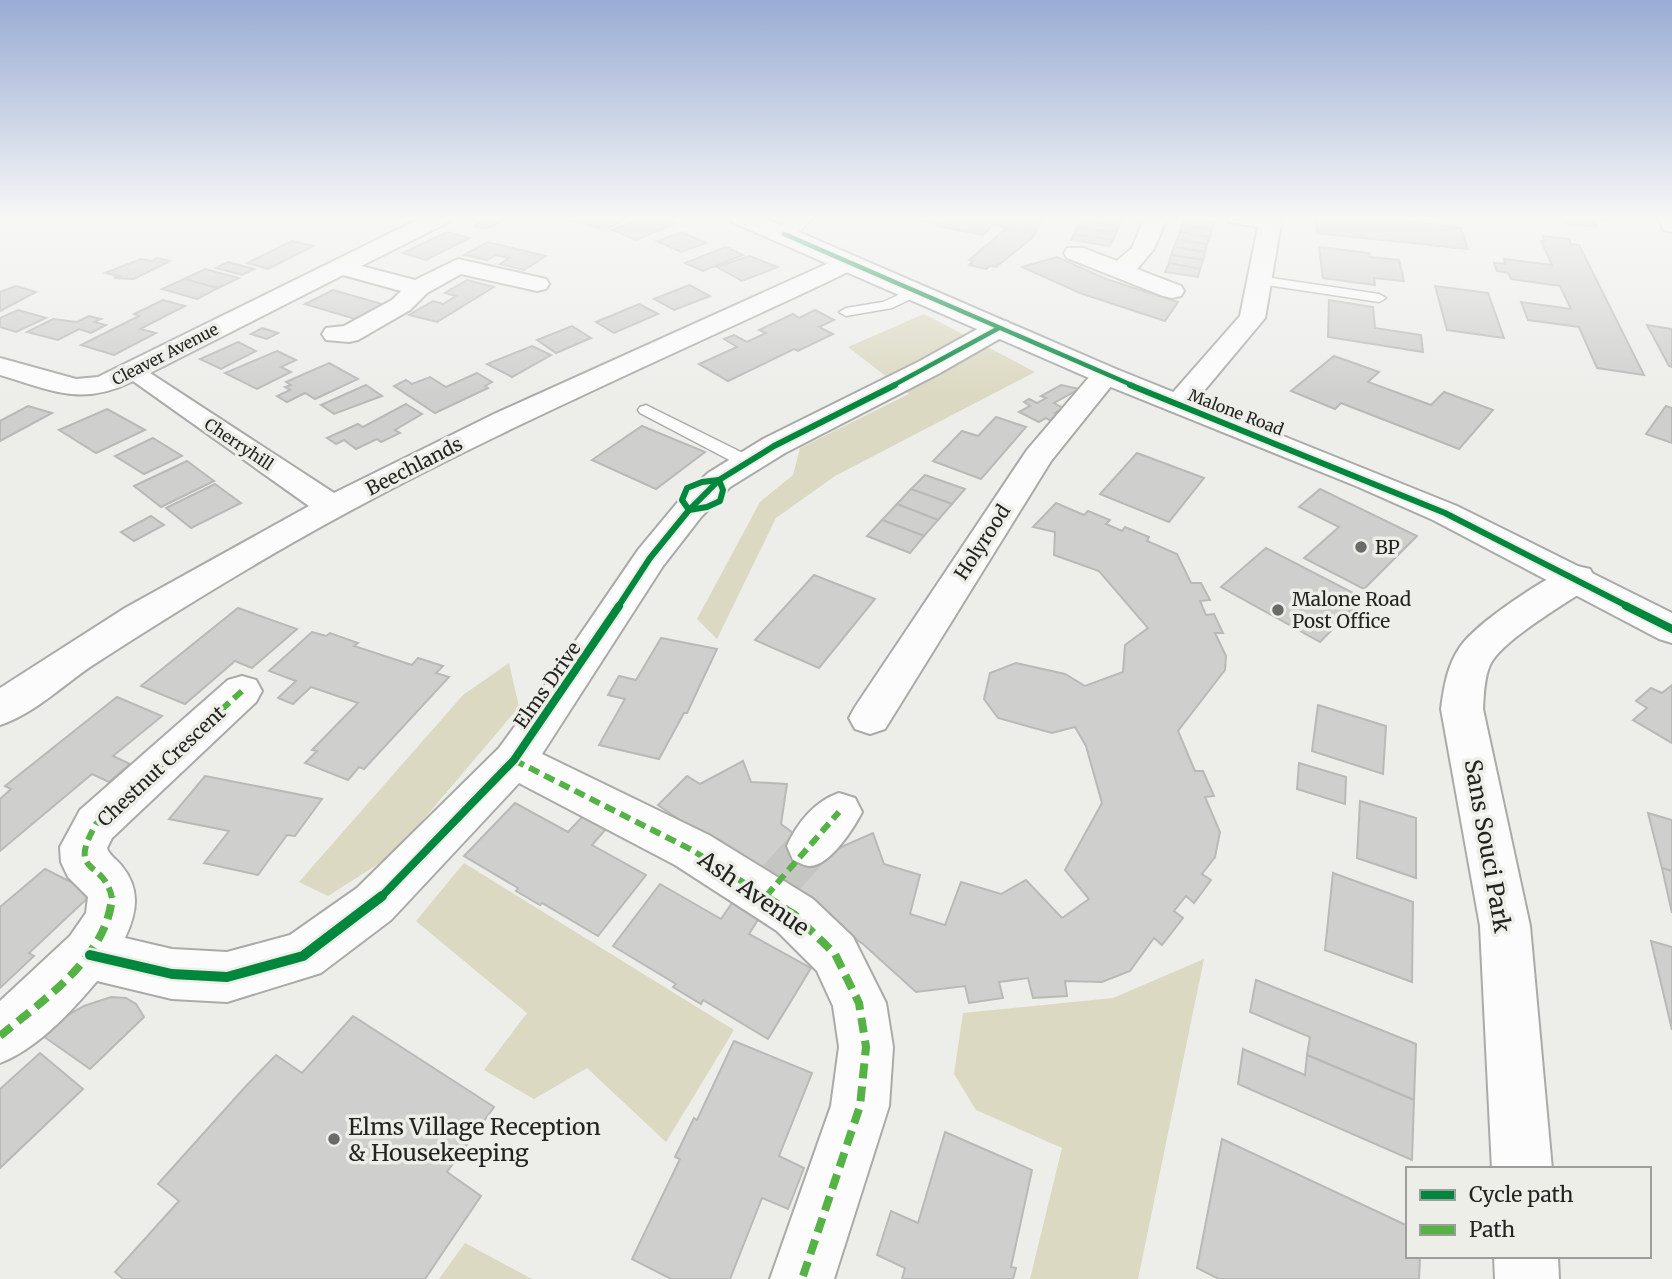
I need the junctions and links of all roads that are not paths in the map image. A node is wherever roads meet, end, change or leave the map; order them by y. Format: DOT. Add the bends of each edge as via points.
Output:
graph roads {
  1 [pos="320,277"];
  2 [pos="375,277"];
  3 [pos="439,277"];
  4 [pos="505,277"];
  5 [pos="818,277"];
  6 [pos="883,277"];
  7 [pos="1133,277"];
  8 [pos="1260,277"];
  9 [pos="1259,280"];
  10 [pos="537,284"];
  11 [pos="418,288"];
  12 [pos="916,291"];
  13 [pos="1172,291"];
  14 [pos="1379,298"];
  15 [pos="846,312"];
  16 [pos="999,328"];
  17 [pos="335,334"];
  18 [pos="0,366"];
  19 [pos="1106,375"];
  20 [pos="146,380"];
  21 [pos="1178,404"];
  22 [pos="646,410"];
  23 [pos="745,461"];
  24 [pos="331,507"];
  25 [pos="1577,578"];
  26 [pos="1672,629"];
  27 [pos="242,691"];
  28 [pos="0,709"];
  29 [pos="870,718"];
  30 [pos="514,760"];
  31 [pos="839,812"];
  32 [pos="785,874"];
  33 [pos="90,955"];
  34 [pos="0,1036"];
  35 [pos="1522,1167"];
  36 [pos="1526,1258"];
  37 [pos="802,1279"];
  38 [pos="1527,1279"];
  1 -- 18 [label="street, Cleaver Avenue" via="104,385 75,388"];
  2 -- 11 [label="street"];
  3 -- 11 [label="street"];
  4 -- 10 [label="street"];
  5 -- 24 [label="street, Beechlands" via="579,385"];
  6 -- 12 [label="street, Malone Road"];
  7 -- 13 [label="street"];
  8 -- 9 [label="street"];
  9 -- 14 [label="lane"];
  9 -- 21 [label="street" via="1252,318"];
  11 -- 17 [label="street" via="401,305 349,334"];
  12 -- 15 [label="lane" via="887,305"];
  12 -- 16 [label="street, Malone Road"];
  16 -- 19 [label="street, Malone Road"];
  16 -- 23 [label="street, Elms Drive"];
  19 -- 21 [label="street, Malone Road"];
  19 -- 29 [label="street, Holyrood" via="1038,457"];
  20 -- 24 [label="street, Cherryhill"];
  21 -- 25 [label="street, Malone Road" via="1445,513"];
  22 -- 23 [label="lane"];
  23 -- 30 [label="street, Elms Drive" via="689,510 650,558"];
  24 -- 28 [label="street, Beechlands" via="166,598"];
  25 -- 26 [label="street, Malone Road"];
  25 -- 35 [label="street, Sans Souci Park" via="1475,654 1462,709 1505,926"];
  27 -- 33 [label="street, Chestnut Crescent" via="96,824 83,847 85,862 112,896 106,927"];
  30 -- 32 [label="street, Ash Avenue" via="692,850"];
  30 -- 33 [label="street, Elms Drive" via="374,904 303,956 228,977 172,974"];
  31 -- 32 [label="street"];
  32 -- 37 [label="street, Ash Avenue" via="795,915 835,954 859,1003 866,1048 860,1106"];
  33 -- 34 [label="street"];
  36 -- 38 [label="street"];
}
